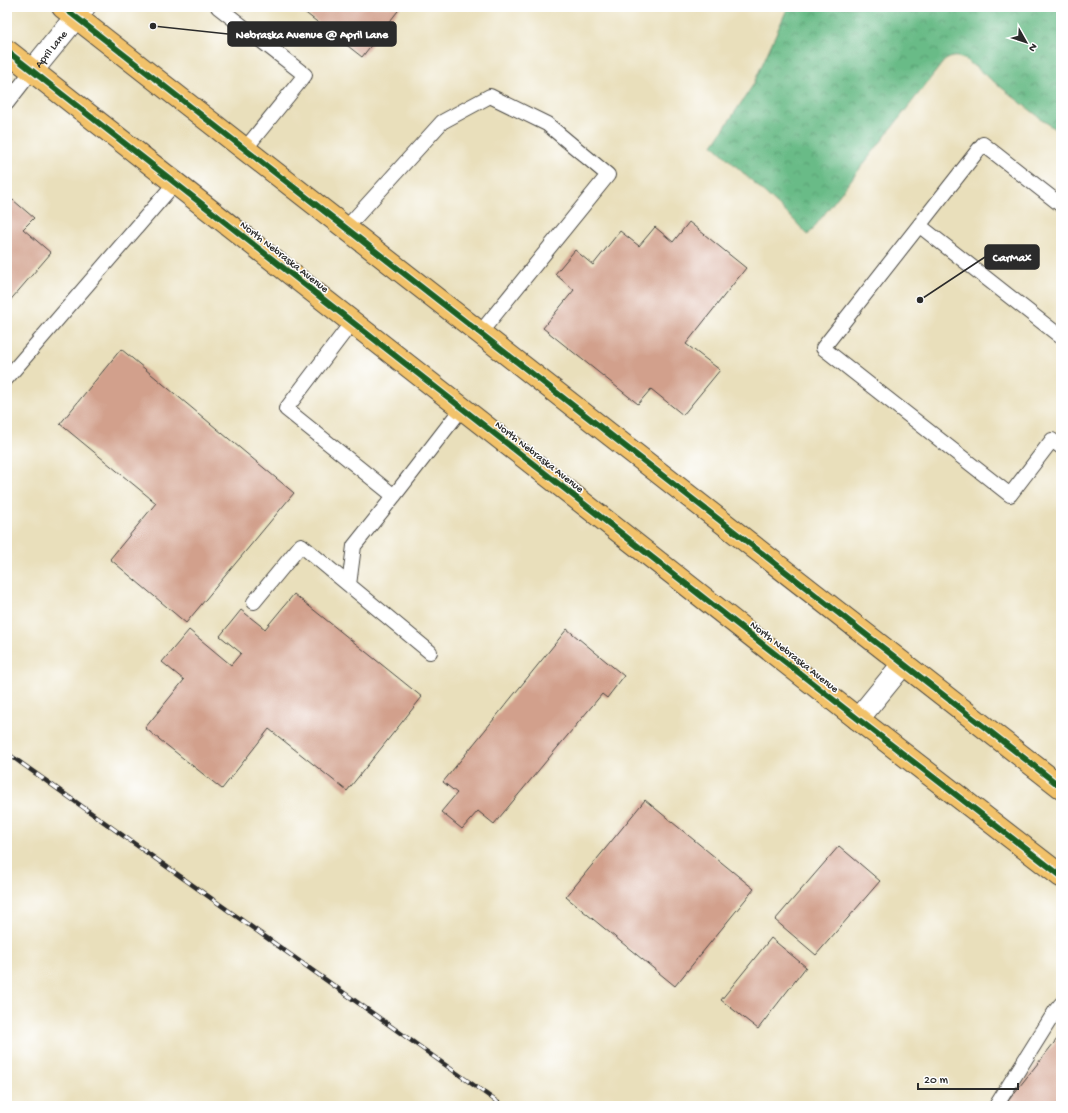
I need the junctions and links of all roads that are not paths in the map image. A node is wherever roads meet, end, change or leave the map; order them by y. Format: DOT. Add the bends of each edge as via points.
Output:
graph roads {
  1 [pos="218,7"];
  2 [pos="74,10"];
  3 [pos="7,51"];
  4 [pos="32,71"];
  5 [pos="7,104"];
  6 [pos="245,149"];
  7 [pos="175,183"];
  8 [pos="1061,205"];
  9 [pos="920,226"];
  10 [pos="346,228"];
  11 [pos="352,322"];
  12 [pos="480,333"];
  13 [pos="1061,337"];
  14 [pos="7,378"];
  15 [pos="462,408"];
  16 [pos="1061,447"];
  17 [pos="394,496"];
  18 [pos="349,585"];
  19 [pos="254,602"];
  20 [pos="430,652"];
  21 [pos="903,664"];
  22 [pos="858,719"];
  23 [pos="1061,787"];
  24 [pos="1061,876"];
  25 [pos="1061,1004"];
  26 [pos="996,1106"];
  1 -- 6 [label="lane" via="305,75"];
  2 -- 4 [label="street, April Lane"];
  2 -- 6 [label="main road"];
  3 -- 4 [label="main road, North Nebraska Avenue"];
  4 -- 5 [label="lane"];
  4 -- 7 [label="main road, North Nebraska Avenue"];
  6 -- 10 [label="main road"];
  7 -- 11 [label="main road, North Nebraska Avenue"];
  7 -- 14 [label="lane"];
  8 -- 9 [label="lane" via="983,144"];
  9 -- 13 [label="lane"];
  9 -- 16 [label="lane" via="823,348 1010,495 1052,440"];
  10 -- 12 [label="main road"];
  10 -- 12 [label="lane" via="442,122 490,96 547,124 608,175"];
  11 -- 15 [label="main road, North Nebraska Avenue"];
  11 -- 17 [label="lane" via="286,409"];
  12 -- 21 [label="main road"];
  15 -- 17 [label="lane"];
  15 -- 22 [label="main road, North Nebraska Avenue"];
  17 -- 18 [label="lane" via="354,546"];
  18 -- 19 [label="lane" via="301,545"];
  18 -- 20 [label="lane"];
  21 -- 22 [label="street"];
  21 -- 23 [label="main road"];
  22 -- 24 [label="main road, North Nebraska Avenue"];
  25 -- 26 [label="lane"];
}
